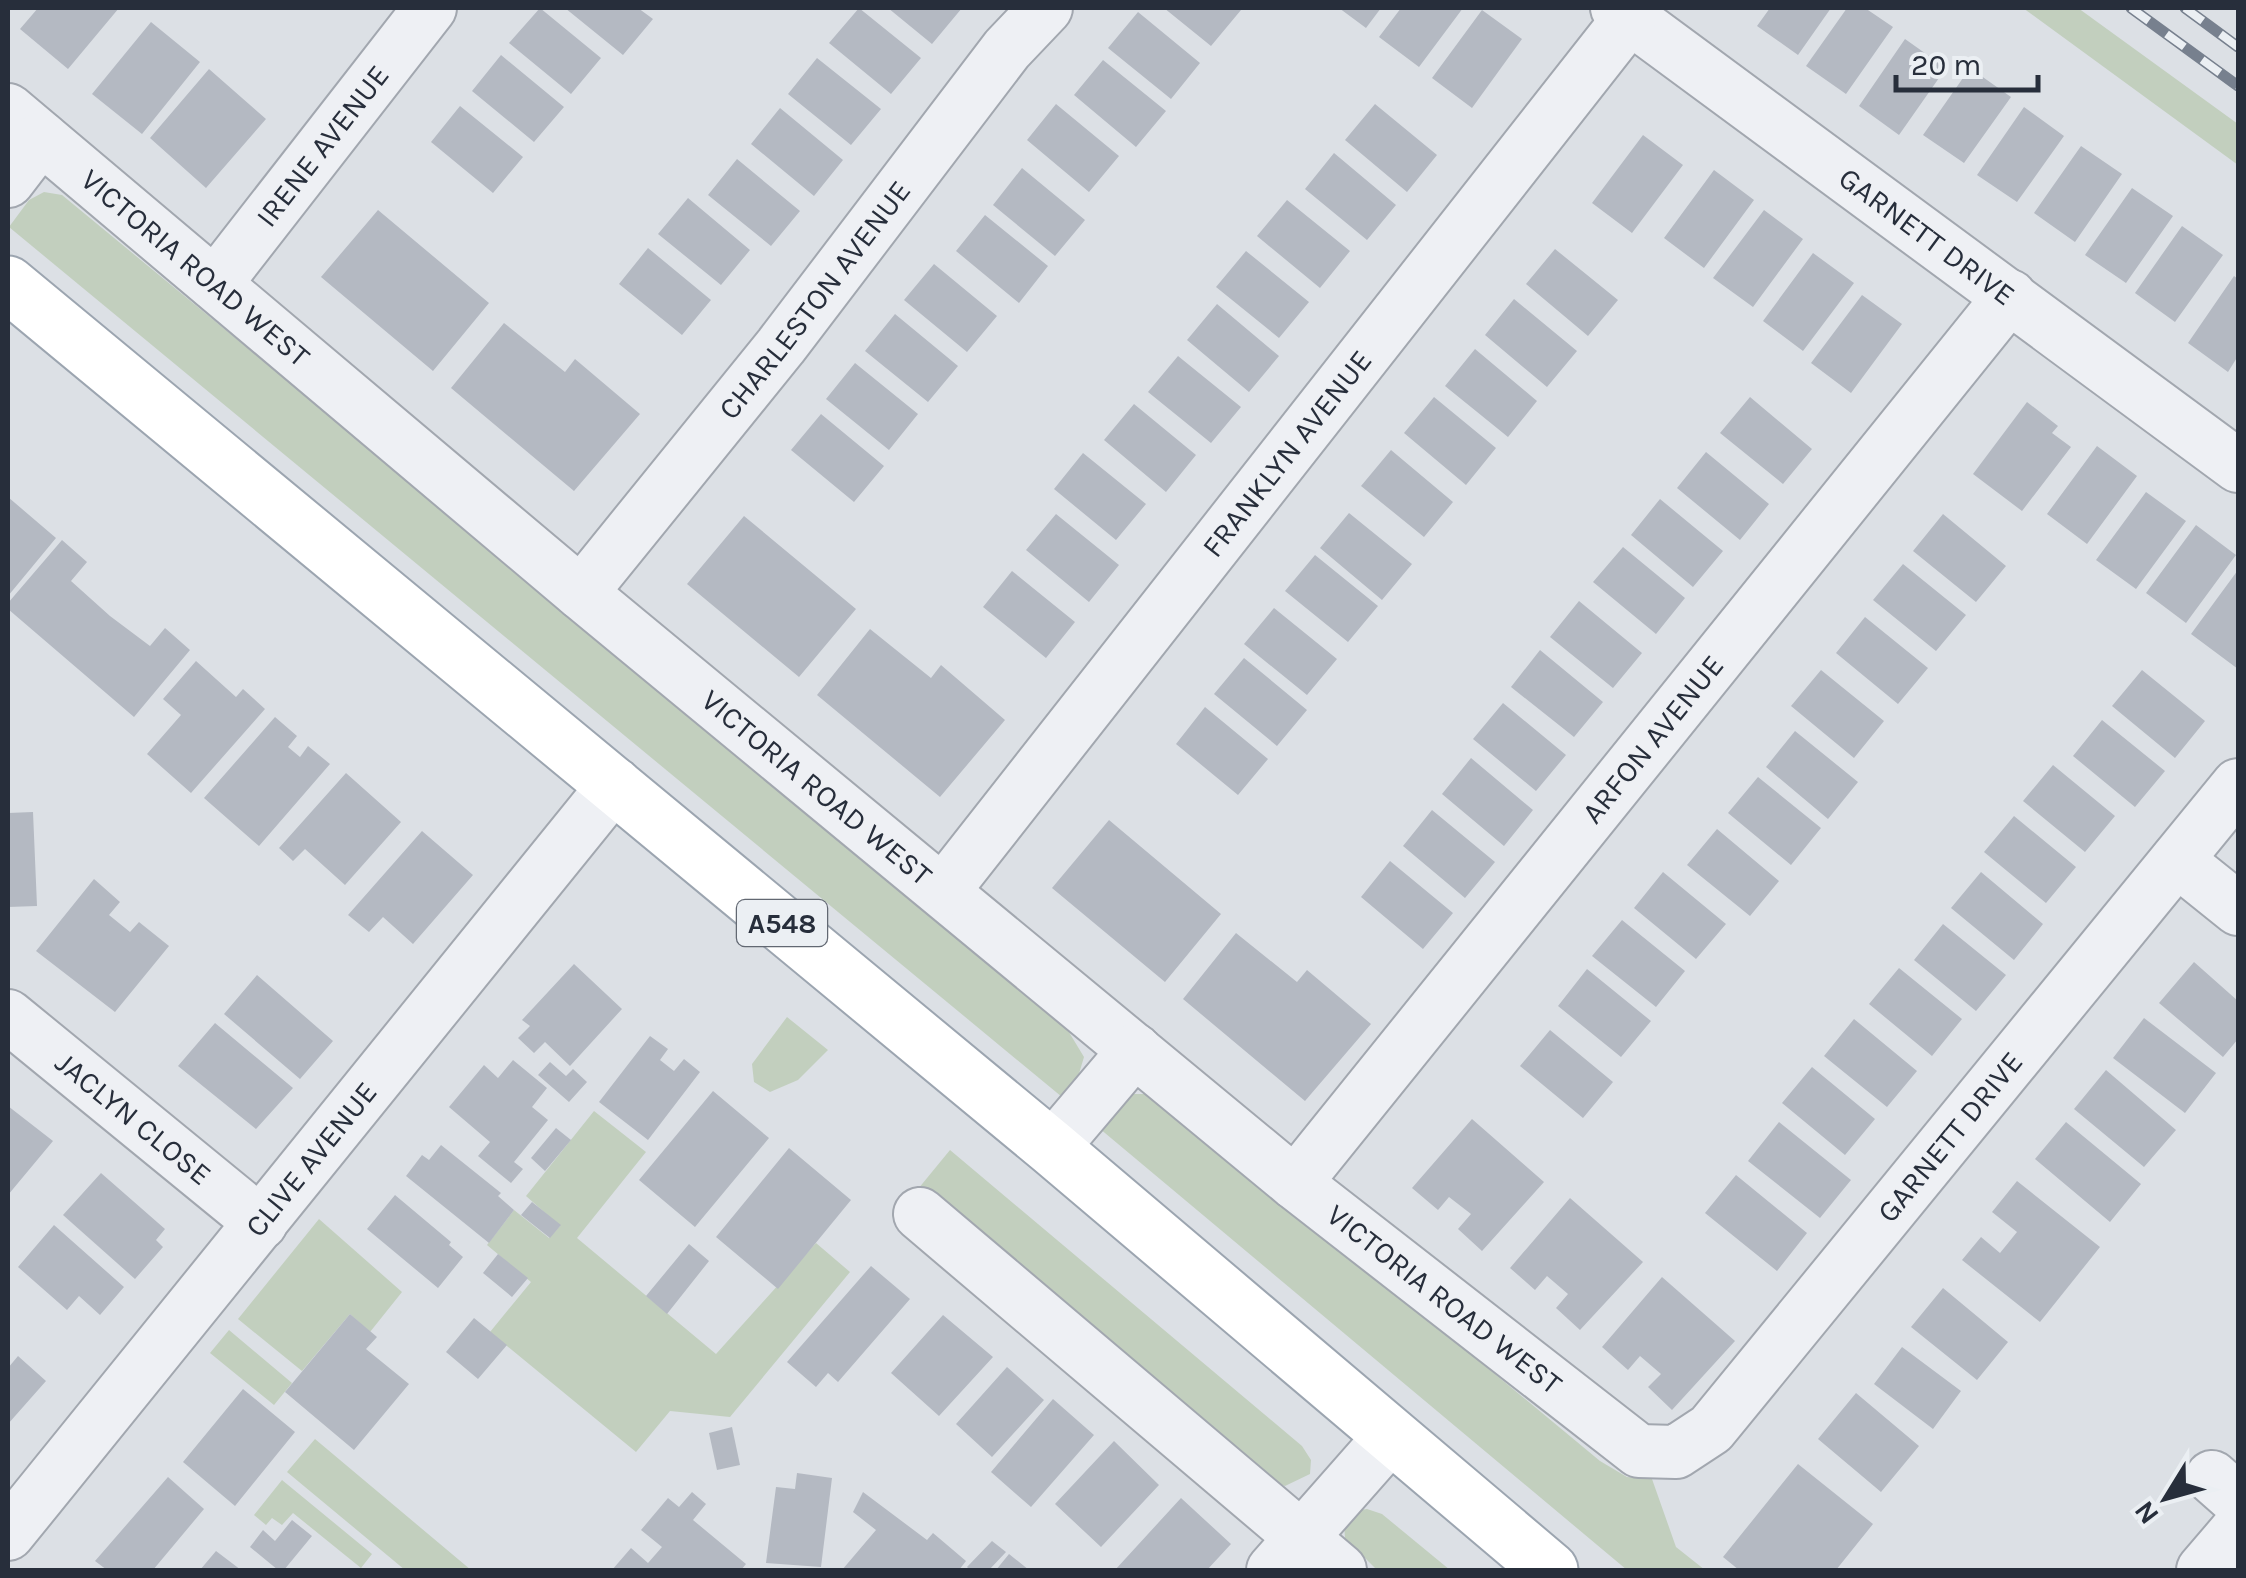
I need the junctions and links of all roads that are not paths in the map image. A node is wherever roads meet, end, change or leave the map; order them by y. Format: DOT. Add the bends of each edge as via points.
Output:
graph roads {
  1 [pos="430,8"];
  2 [pos="1046,8"];
  3 [pos="1623,12"];
  4 [pos="24,124"];
  5 [pos="8,181"];
  6 [pos="8,284"];
  7 [pos="215,284"];
  8 [pos="2010,296"];
  9 [pos="2238,466"];
  10 [pos="581,593"];
  11 [pos="615,784"];
  12 [pos="2238,785"];
  13 [pos="2177,860"];
  14 [pos="944,890"];
  15 [pos="2238,909"];
  16 [pos="8,1016"];
  17 [pos="1135,1050"];
  18 [pos="1052,1148"];
  19 [pos="1295,1183"];
  20 [pos="261,1223"];
  21 [pos="932,1242"];
  22 [pos="1390,1436"];
  23 [pos="1639,1451"];
  24 [pos="2238,1529"];
  25 [pos="8,1534"];
  26 [pos="1287,1554"];
  27 [pos="1340,1570"];
  28 [pos="1550,1570"];
  29 [pos="2203,1570"];
  1 -- 7 [label="street, IRENE AVENUE"];
  2 -- 10 [label="street, CHARLESTON AVENUE" via="1007,49 781,346"];
  3 -- 8 [label="street, GARNETT DRIVE"];
  3 -- 14 [label="street, FRANKLYN AVENUE"];
  4 -- 5 [label="street"];
  4 -- 7 [label="street, VICTORIA ROAD WEST"];
  6 -- 11 [label="main road, A548"];
  7 -- 10 [label="street, VICTORIA ROAD WEST"];
  8 -- 9 [label="street, GARNETT DRIVE"];
  8 -- 19 [label="street, ARFON AVENUE"];
  10 -- 14 [label="street, VICTORIA ROAD WEST"];
  11 -- 18 [label="main road, A548"];
  11 -- 20 [label="street, CLIVE AVENUE"];
  12 -- 13 [label="street, GARNETT DRIVE"];
  13 -- 15 [label="street"];
  13 -- 23 [label="street, GARNETT DRIVE" via="1710,1429 1676,1452"];
  14 -- 17 [label="street, VICTORIA ROAD WEST"];
  16 -- 20 [label="street, JACLYN CLOSE"];
  17 -- 18 [label="street"];
  17 -- 19 [label="street, VICTORIA ROAD WEST"];
  18 -- 22 [label="main road, A548"];
  19 -- 23 [label="street, VICTORIA ROAD WEST"];
  20 -- 25 [label="street, CLIVE AVENUE"];
  21 -- 26 [label="street"];
  22 -- 26 [label="street"];
  22 -- 28 [label="main road, A548"];
  24 -- 29 [label="street"];
  26 -- 27 [label="street"];
}
